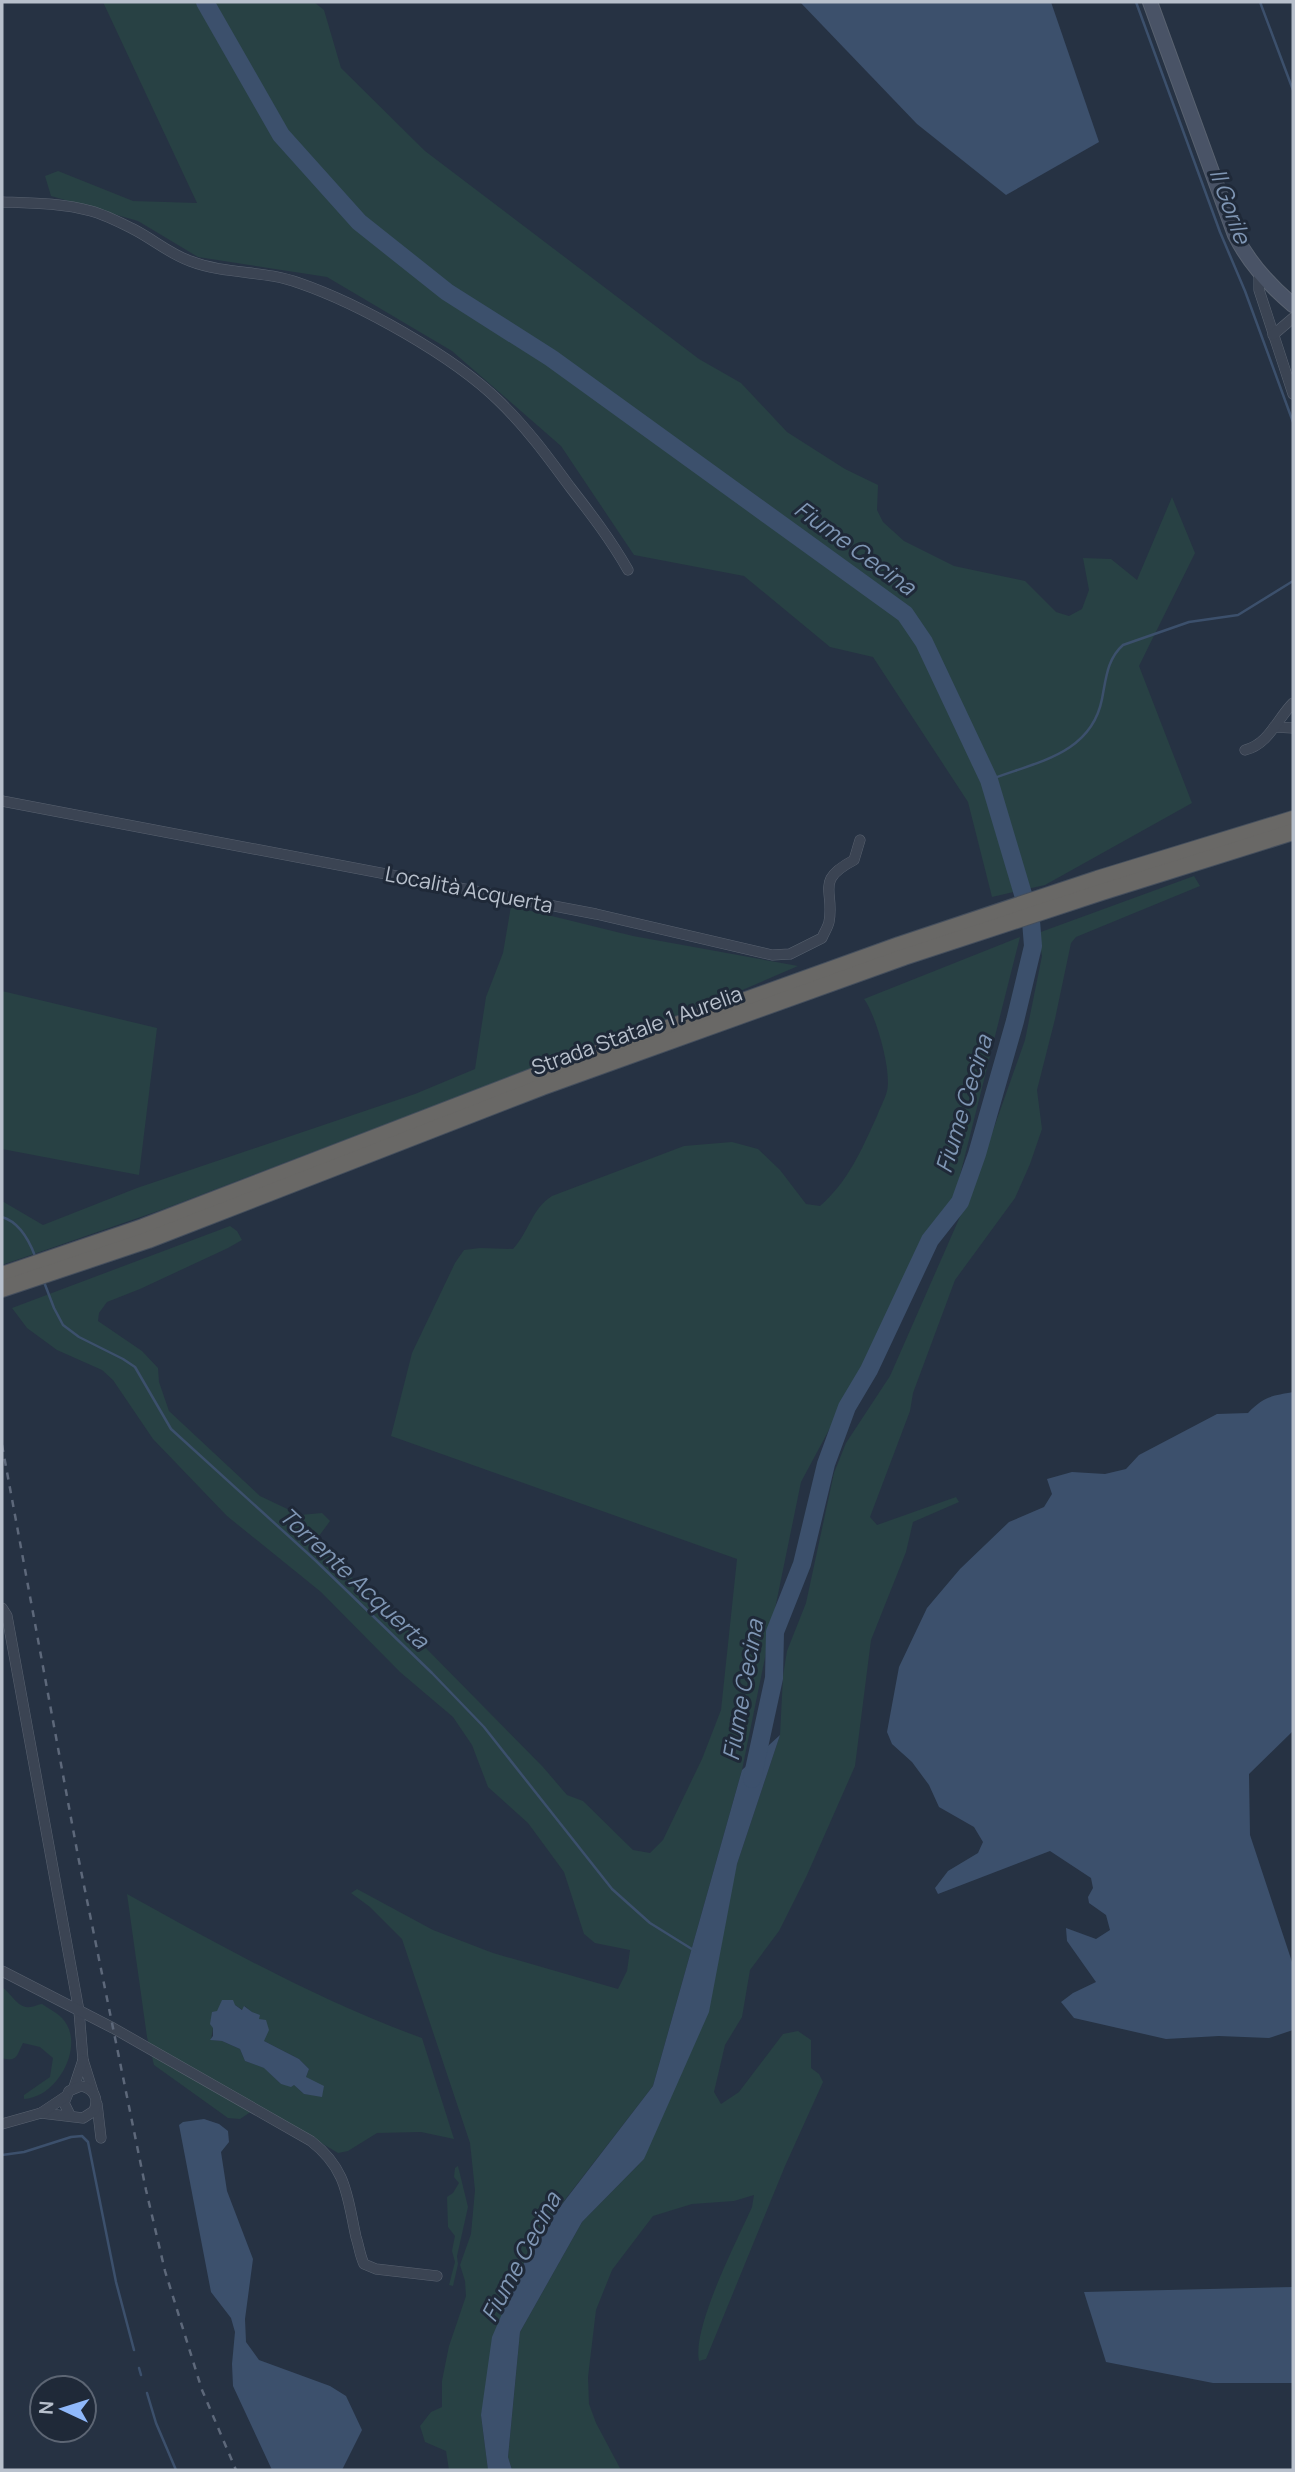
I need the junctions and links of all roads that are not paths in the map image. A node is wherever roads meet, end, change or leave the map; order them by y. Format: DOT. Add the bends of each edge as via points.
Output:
graph roads {
  1 [pos="1150,2"];
  2 [pos="2,202"];
  3 [pos="1259,272"];
  4 [pos="1293,305"];
  5 [pos="1293,318"];
  6 [pos="1273,335"];
  7 [pos="1293,394"];
  8 [pos="628,570"];
  9 [pos="1293,703"];
  10 [pos="1274,727"];
  11 [pos="1293,728"];
  12 [pos="1245,750"];
  13 [pos="2,801"];
  14 [pos="1293,819"];
  15 [pos="1293,832"];
  16 [pos="860,840"];
  17 [pos="1099,886"];
  18 [pos="53,1266"];
  19 [pos="2,1275"];
  20 [pos="2,1289"];
  21 [pos="2,1608"];
  22 [pos="2,1971"];
  23 [pos="79,2011"];
  24 [pos="83,2060"];
  25 [pos="74,2087"];
  26 [pos="93,2092"];
  27 [pos="65,2096"];
  28 [pos="97,2104"];
  29 [pos="41,2113"];
  30 [pos="70,2115"];
  31 [pos="83,2118"];
  32 [pos="2,2124"];
  33 [pos="437,2276"];
  1 -- 3 [label="main road" via="1231,226"];
  2 -- 8 [label="street" via="94,211 189,261 296,282 397,330 467,372 524,426 605,532"];
  3 -- 4 [label="main road"];
  3 -- 6 [label="street" via="1259,290"];
  5 -- 6 [label="street"];
  6 -- 7 [label="street"];
  9 -- 10 [label="street"];
  10 -- 11 [label="street"];
  10 -- 12 [label="street" via="1258,745"];
  13 -- 16 [label="street, Località Acquerta" via="596,914 772,955 790,954 822,938 829,921 830,881 838,868 854,860"];
  14 -- 17 [label="highway, Strada Statale 1 Aurelia"];
  15 -- 17 [label="highway, Strada Statale 1 Aurelia"];
  17 -- 18 [label="highway, Strada Statale 1 Aurelia" via="902,951"];
  18 -- 19 [label="highway, Strada Statale 1 Aurelia"];
  18 -- 20 [label="highway, Strada Statale 1 Aurelia"];
  21 -- 23 [label="street" via="12,1641"];
  22 -- 23 [label="street"];
  23 -- 24 [label="street"];
  23 -- 33 [label="street" via="324,2151 341,2177 364,2264"];
  24 -- 25 [label="street"];
  24 -- 26 [label="street"];
  25 -- 26 [label="street"];
  25 -- 27 [label="street"];
  26 -- 28 [label="street"];
  27 -- 29 [label="street"];
  27 -- 30 [label="street"];
  28 -- 31 [label="street"];
  28 -- 31 [label="street" via="102,2138"];
  29 -- 30 [label="street"];
  29 -- 32 [label="street"];
  30 -- 31 [label="street"];
}
